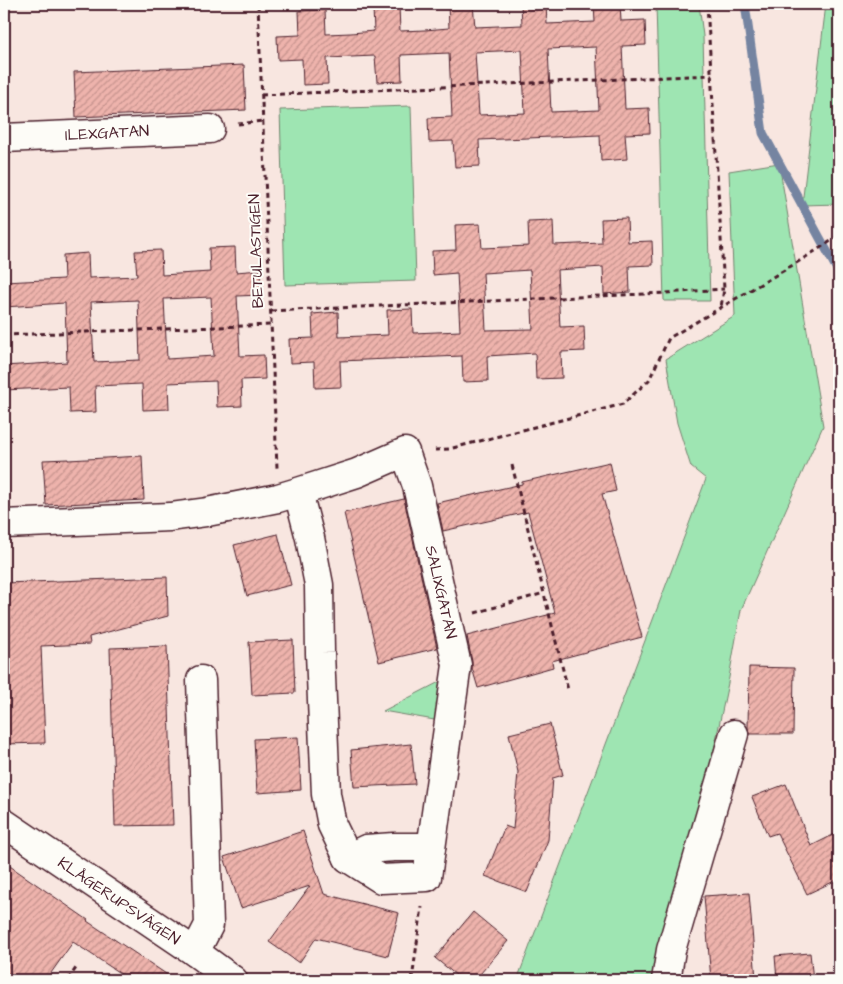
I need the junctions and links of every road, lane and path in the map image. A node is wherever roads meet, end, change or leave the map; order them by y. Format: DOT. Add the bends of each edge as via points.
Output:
graph roads {
  1 [pos="258,4"];
  2 [pos="707,4"];
  3 [pos="712,74"];
  4 [pos="261,95"];
  5 [pos="210,129"];
  6 [pos="4,138"];
  7 [pos="839,236"];
  8 [pos="724,289"];
  9 [pos="720,308"];
  10 [pos="271,311"];
  11 [pos="271,324"];
  12 [pos="4,335"];
  13 [pos="405,452"];
  14 [pos="512,465"];
  15 [pos="288,495"];
  16 [pos="4,524"];
  17 [pos="544,593"];
  18 [pos="447,620"];
  19 [pos="201,680"];
  20 [pos="568,690"];
  21 [pos="734,734"];
  22 [pos="4,823"];
  23 [pos="431,847"];
  24 [pos="348,858"];
  25 [pos="427,877"];
  26 [pos="194,952"];
  27 [pos="76,968"];
  28 [pos="68,980"];
  29 [pos="233,980"];
  30 [pos="412,980"];
  31 [pos="666,980"];
  1 -- 4 [label="path, BETULASTIGEN"];
  2 -- 3 [label="path"];
  3 -- 4 [label="path"];
  3 -- 8 [label="path"];
  4 -- 10 [label="path, BETULASTIGEN"];
  5 -- 6 [label="street, ILEXGATAN"];
  7 -- 9 [label="path"];
  8 -- 9 [label="path"];
  8 -- 10 [label="path"];
  9 -- 13 [label="path" via="669,338 649,380 624,404 449,448"];
  10 -- 11 [label="path, BETULASTIGEN"];
  11 -- 12 [label="path"];
  11 -- 15 [label="path, BETULASTIGEN"];
  13 -- 15 [label="street" via="357,473"];
  13 -- 18 [label="street, SALIXGATAN" via="418,486"];
  14 -- 17 [label="path"];
  15 -- 16 [label="street" via="170,517"];
  15 -- 24 [label="street" via="310,538 319,585 326,794 332,826"];
  17 -- 18 [label="path"];
  17 -- 20 [label="path"];
  18 -- 23 [label="street, SALIXGATAN" via="457,665"];
  19 -- 26 [label="street" via="209,925"];
  21 -- 31 [label="street" via="671,950"];
  22 -- 26 [label="street, KLÅGERUPSVÄGEN"];
  23 -- 24 [label="street" via="366,849"];
  23 -- 25 [label="street, SALIXGATAN"];
  24 -- 25 [label="street" via="381,879"];
  25 -- 30 [label="path"];
  26 -- 29 [label="street, KLÅGERUPSVÄGEN"];
  27 -- 28 [label="path"];
}
